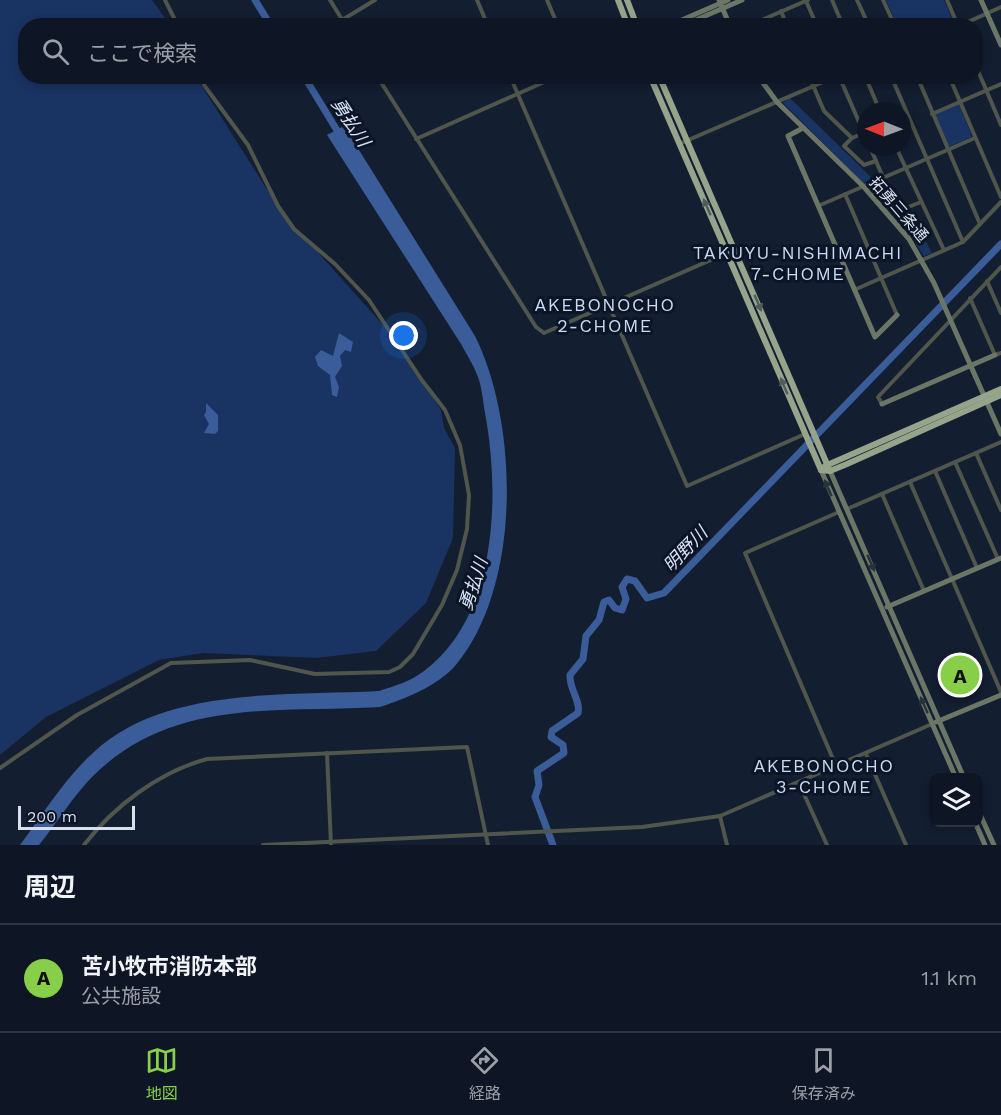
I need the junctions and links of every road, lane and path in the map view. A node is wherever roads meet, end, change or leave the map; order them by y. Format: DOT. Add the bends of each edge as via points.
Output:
graph roads {
  1 [pos="165,0"];
  2 [pos="330,0"];
  3 [pos="375,0"];
  4 [pos="477,0"];
  5 [pos="547,0"];
  6 [pos="618,0"];
  7 [pos="627,0"];
  8 [pos="728,0"];
  9 [pos="742,0"];
  10 [pos="807,0"];
  11 [pos="832,0"];
  12 [pos="858,0"];
  13 [pos="883,0"];
  14 [pos="947,0"];
  15 [pos="981,0"];
  16 [pos="721,4"];
  17 [pos="1001,7"];
  18 [pos="781,11"];
  19 [pos="987,13"];
  20 [pos="174,18"];
  21 [pos="341,18"];
  22 [pos="345,18"];
  23 [pos="485,18"];
  24 [pos="555,18"];
  25 [pos="625,18"];
  26 [pos="634,18"];
  27 [pos="687,18"];
  28 [pos="696,18"];
  29 [pos="727,18"];
  30 [pos="768,18"];
  31 [pos="784,18"];
  32 [pos="814,18"];
  33 [pos="840,18"];
  34 [pos="866,18"];
  35 [pos="891,18"];
  36 [pos="955,18"];
  37 [pos="976,18"];
  38 [pos="1001,45"];
  39 [pos="204,84"];
  40 [pos="382,84"];
  41 [pos="514,84"];
  42 [pos="540,84"];
  43 [pos="653,84"];
  44 [pos="662,84"];
  45 [pos="764,84"];
  46 [pos="819,84"];
  47 [pos="842,84"];
  48 [pos="868,84"];
  49 [pos="894,84"];
  50 [pos="920,84"];
  51 [pos="952,84"];
  52 [pos="983,84"];
  53 [pos="1001,84"];
  54 [pos="814,86"];
  55 [pos="986,91"];
  56 [pos="518,94"];
  57 [pos="777,102"];
  58 [pos="876,102"];
  59 [pos="959,102"];
  60 [pos="932,114"];
  61 [pos="857,118"];
  62 [pos="1001,125"];
  63 [pos="803,128"];
  64 [pos="857,137"];
  65 [pos="852,138"];
  66 [pos="975,138"];
  67 [pos="416,139"];
  68 [pos="686,140"];
  69 [pos="679,144"];
  70 [pos="948,149"];
  71 [pos="874,156"];
  72 [pos="900,156"];
  73 [pos="927,159"];
  74 [pos="876,161"];
  75 [pos="905,168"];
  76 [pos="883,178"];
  77 [pos="864,187"];
  78 [pos="845,194"];
  79 [pos="1001,197"];
  80 [pos="921,202"];
  81 [pos="1001,202"];
  82 [pos="818,206"];
  83 [pos="980,224"];
  84 [pos="963,242"];
  85 [pos="735,249"];
  86 [pos="944,250"];
  87 [pos="727,253"];
  88 [pos="923,260"];
  89 [pos="1001,267"];
  90 [pos="881,278"];
  91 [pos="987,281"];
  92 [pos="854,290"];
  93 [pos="970,298"];
  94 [pos="609,305"];
  95 [pos="1001,313"];
  96 [pos="897,315"];
  97 [pos="950,317"];
  98 [pos="998,354"];
  99 [pos="971,366"];
  100 [pos="1001,389"];
  101 [pos="1001,395"];
  102 [pos="986,399"];
  103 [pos="882,404"];
  104 [pos="1001,434"];
  105 [pos="806,437"];
  106 [pos="1001,442"];
  107 [pos="976,453"];
  108 [pos="956,462"];
  109 [pos="829,468"];
  110 [pos="821,470"];
  111 [pos="935,471"];
  112 [pos="910,482"];
  113 [pos="882,494"];
  114 [pos="847,509"];
  115 [pos="1001,510"];
  116 [pos="839,512"];
  117 [pos="999,559"];
  118 [pos="976,568"];
  119 [pos="952,579"];
  120 [pos="924,591"];
  121 [pos="890,606"];
  122 [pos="882,609"];
  123 [pos="1001,693"];
  124 [pos="939,721"];
  125 [pos="932,724"];
  126 [pos="327,753"];
  127 [pos="866,754"];
  128 [pos="836,766"];
  129 [pos="0,768"];
  130 [pos="954,773"];
  131 [pos="962,773"];
  132 [pos="799,783"];
  133 [pos="720,816"];
  134 [pos="983,821"];
  135 [pos="977,827"];
  136 [pos="486,834"];
  137 [pos="331,843"];
  138 [pos="84,845"];
  139 [pos="263,845"];
  140 [pos="488,845"];
  141 [pos="727,845"];
  142 [pos="827,845"];
  143 [pos="906,845"];
  144 [pos="985,845"];
  145 [pos="994,845"];
  1 -- 20 [label="street"];
  2 -- 21 [label="street"];
  3 -- 22 [label="street"];
  4 -- 23 [label="street"];
  5 -- 24 [label="street"];
  6 -- 25 [label="highway"];
  7 -- 26 [label="highway"];
  8 -- 16 [label="street"];
  9 -- 16 [label="street"];
  10 -- 18 [label="street"];
  10 -- 32 [label="street"];
  11 -- 33 [label="street"];
  12 -- 34 [label="street"];
  13 -- 35 [label="street"];
  14 -- 36 [label="street"];
  15 -- 19 [label="street"];
  16 -- 27 [label="street"];
  16 -- 28 [label="street"];
  16 -- 29 [label="street"];
  17 -- 19 [label="street"];
  18 -- 30 [label="street"];
  18 -- 31 [label="street"];
  19 -- 37 [label="street"];
  19 -- 38 [label="street"];
  39 -- 129 [label="street" via="248,145 294,229 369,300 445,411 460,445 469,495 467,529 457,570 413,654 389,672 315,674 250,660 171,663 76,715"];
  40 -- 67 [label="street"];
  41 -- 56 [label="street"];
  42 -- 56 [label="street"];
  43 -- 69 [label="highway"];
  44 -- 68 [label="highway"];
  45 -- 57 [label="street, 拓勇三条通"];
  46 -- 54 [label="street"];
  47 -- 61 [label="street"];
  48 -- 58 [label="street"];
  49 -- 73 [label="street"];
  50 -- 60 [label="street"];
  51 -- 59 [label="street"];
  52 -- 55 [label="street"];
  53 -- 55 [label="street"];
  54 -- 57 [label="street"];
  54 -- 65 [label="street" via="824,111"];
  55 -- 59 [label="street"];
  55 -- 62 [label="street"];
  56 -- 67 [label="street"];
  56 -- 94 [label="street"];
  57 -- 63 [label="street, 拓勇三条通"];
  57 -- 68 [label="street"];
  59 -- 60 [label="street"];
  59 -- 66 [label="street"];
  60 -- 70 [label="street"];
  63 -- 77 [label="street, 拓勇三条通"];
  63 -- 82 [label="street" via="788,136"];
  64 -- 65 [label="street"];
  65 -- 74 [label="street" via="844,146 864,165"];
  66 -- 70 [label="street"];
  66 -- 79 [label="street"];
  67 -- 94 [label="street" via="536,327 544,333"];
  68 -- 69 [label="street"];
  68 -- 85 [label="highway"];
  87 -- 69 [label="highway, one-way"];
  70 -- 73 [label="street"];
  70 -- 83 [label="street"];
  71 -- 74 [label="street"];
  72 -- 75 [label="street"];
  73 -- 75 [label="street"];
  73 -- 84 [label="street"];
  74 -- 76 [label="street"];
  75 -- 76 [label="street"];
  75 -- 80 [label="street"];
  76 -- 77 [label="street"];
  76 -- 80 [label="street" via="906,208"];
  77 -- 78 [label="street"];
  77 -- 88 [label="street, 拓勇三条通" via="893,218"];
  78 -- 82 [label="street"];
  78 -- 90 [label="street"];
  80 -- 86 [label="street"];
  81 -- 83 [label="street"];
  82 -- 92 [label="street"];
  83 -- 84 [label="street"];
  84 -- 86 [label="street"];
  85 -- 87 [label="street"];
  85 -- 109 [label="highway, one-way"];
  86 -- 88 [label="street"];
  87 -- 94 [label="street"];
  105 -- 87 [label="highway, one-way"];
  88 -- 90 [label="street"];
  88 -- 97 [label="street, 拓勇三条通"];
  89 -- 91 [label="street"];
  90 -- 92 [label="street"];
  90 -- 96 [label="street"];
  91 -- 93 [label="street"];
  91 -- 95 [label="street"];
  92 -- 96 [label="street" via="875,337"];
  93 -- 97 [label="street"];
  93 -- 98 [label="street"];
  94 -- 105 [label="street" via="687,486"];
  97 -- 99 [label="street"];
  97 -- 103 [label="street" via="878,397"];
  98 -- 99 [label="street"];
  99 -- 102 [label="street"];
  99 -- 103 [label="street"];
  100 -- 102 [label="highway"];
  101 -- 102 [label="highway"];
  102 -- 104 [label="street"];
  102 -- 109 [label="highway"];
  105 -- 110 [label="highway"];
  106 -- 107 [label="street"];
  107 -- 108 [label="street"];
  107 -- 115 [label="street"];
  108 -- 111 [label="street"];
  108 -- 117 [label="street"];
  109 -- 110 [label="highway"];
  109 -- 114 [label="street"];
  116 -- 110 [label="street, one-way"];
  111 -- 112 [label="street"];
  111 -- 118 [label="street"];
  112 -- 113 [label="street"];
  112 -- 119 [label="street"];
  113 -- 114 [label="street"];
  113 -- 120 [label="street"];
  114 -- 121 [label="street, one-way"];
  116 -- 122 [label="street"];
  116 -- 128 [label="street" via="745,554"];
  117 -- 118 [label="street"];
  118 -- 119 [label="street"];
  119 -- 120 [label="street"];
  119 -- 123 [label="street"];
  120 -- 121 [label="street"];
  121 -- 122 [label="street"];
  121 -- 124 [label="street"];
  125 -- 122 [label="street, one-way"];
  123 -- 124 [label="street"];
  124 -- 125 [label="street"];
  124 -- 131 [label="street"];
  125 -- 127 [label="street"];
  125 -- 130 [label="street"];
  126 -- 136 [label="street" via="467,747"];
  126 -- 137 [label="street"];
  126 -- 138 [label="street" via="222,756 193,762 151,783 98,826"];
  127 -- 128 [label="street"];
  127 -- 143 [label="street"];
  128 -- 132 [label="street"];
  132 -- 133 [label="street"];
  132 -- 142 [label="street"];
  133 -- 136 [label="street" via="642,827"];
  133 -- 141 [label="street"];
  134 -- 145 [label="street"];
  135 -- 144 [label="street"];
  136 -- 137 [label="street"];
  136 -- 140 [label="street"];
  137 -- 139 [label="street"];
}
